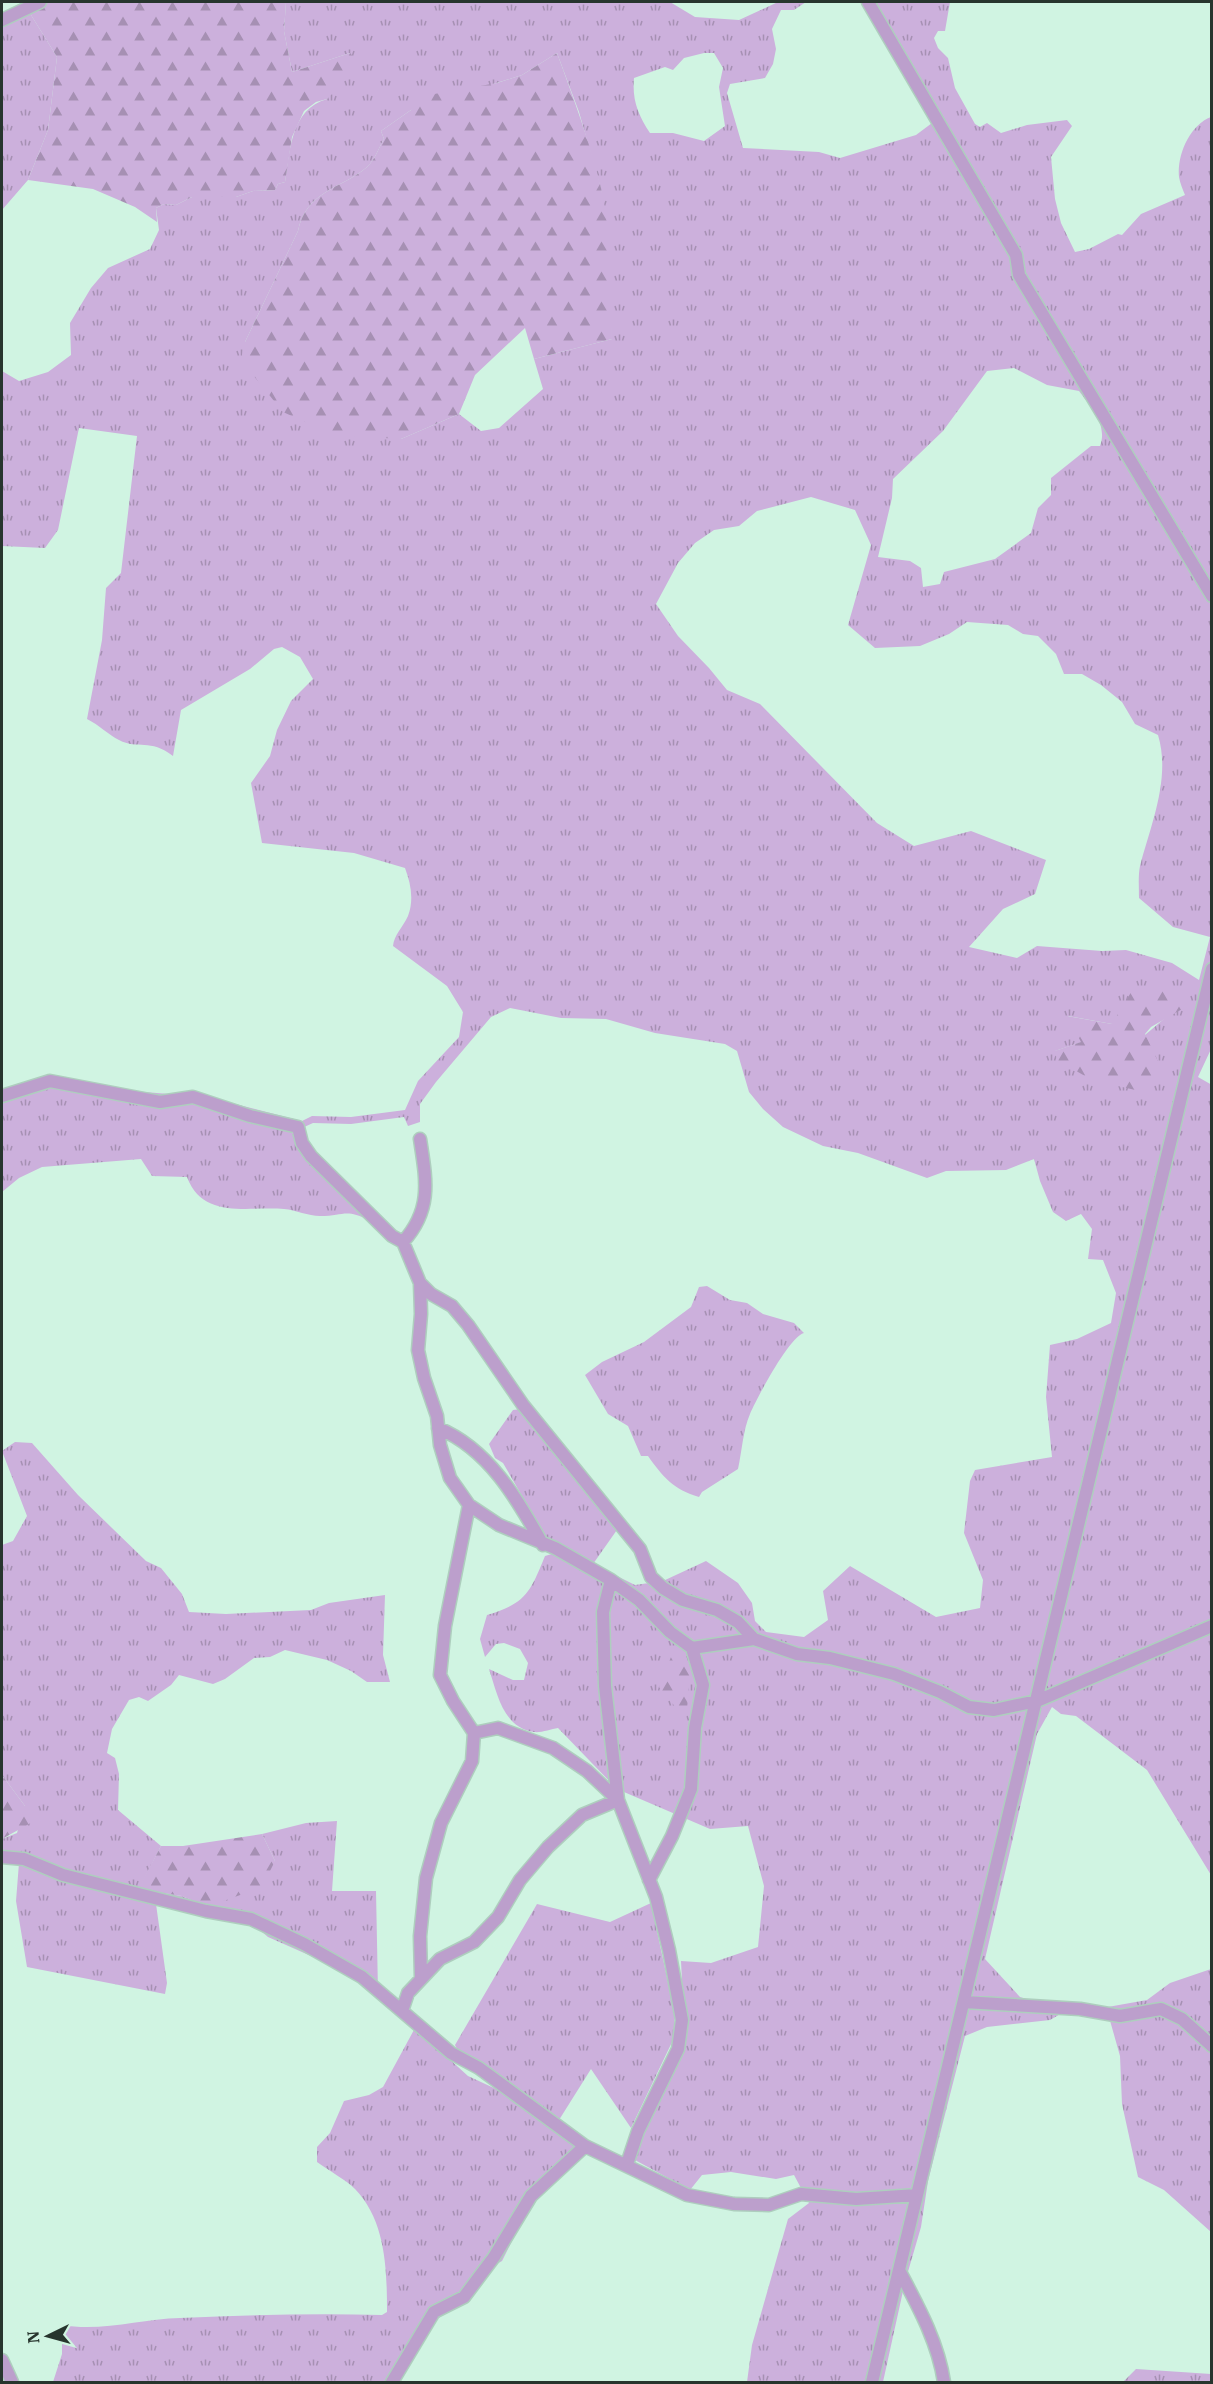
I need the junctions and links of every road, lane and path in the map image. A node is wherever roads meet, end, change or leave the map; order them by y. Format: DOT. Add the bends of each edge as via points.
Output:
graph roads {
  1 [pos="40,2"];
  2 [pos="868,2"];
  3 [pos="2,20"];
  4 [pos="1212,596"];
  5 [pos="1212,969"];
  6 [pos="2,1096"];
  7 [pos="420,1139"];
  8 [pos="403,1242"];
  9 [pos="420,1283"];
  10 [pos="438,1428"];
  11 [pos="469,1505"];
  12 [pos="543,1545"];
  13 [pos="611,1580"];
  14 [pos="1212,1626"];
  15 [pos="754,1640"];
  16 [pos="692,1648"];
  17 [pos="1037,1701"];
  18 [pos="474,1733"];
  19 [pos="618,1800"];
  20 [pos="2,1857"];
  21 [pos="649,1880"];
  22 [pos="421,1978"];
  23 [pos="964,2002"];
  24 [pos="402,2011"];
  25 [pos="1212,2046"];
  26 [pos="585,2145"];
  27 [pos="627,2164"];
  28 [pos="916,2195"];
  29 [pos="899,2270"];
  30 [pos="2,2360"];
  31 [pos="12,2382"];
  32 [pos="392,2382"];
  33 [pos="872,2382"];
  34 [pos="944,2382"];
  1 -- 3 [label="street"];
  2 -- 4 [label="street" via="1016,255 1019,275"];
  5 -- 17 [label="street"];
  6 -- 8 [label="street" via="50,1082 160,1102 193,1097 298,1127 311,1156 392,1236"];
  7 -- 8 [label="street" via="427,1186 420,1217"];
  8 -- 9 [label="street"];
  9 -- 10 [label="street" via="418,1350"];
  9 -- 15 [label="street" via="452,1306 468,1325 523,1405 640,1549 651,1577 683,1600 717,1610 738,1622"];
  10 -- 11 [label="street" via="450,1478"];
  10 -- 12 [label="street" via="455,1436 490,1464"];
  11 -- 12 [label="street" via="499,1525"];
  11 -- 18 [label="street" via="445,1626 440,1675"];
  12 -- 13 [label="street"];
  13 -- 16 [label="street"];
  13 -- 19 [label="street" via="603,1612 605,1686"];
  14 -- 17 [label="street"];
  15 -- 16 [label="street"];
  15 -- 17 [label="street" via="797,1654 894,1674 969,1707 994,1710"];
  16 -- 21 [label="street" via="703,1685 695,1728 691,1789"];
  17 -- 23 [label="street"];
  18 -- 19 [label="street" via="498,1728 553,1748 587,1771"];
  18 -- 22 [label="street" via="472,1761 441,1822 426,1878 420,1935"];
  19 -- 21 [label="street"];
  19 -- 22 [label="street" via="582,1815 520,1880 498,1917 474,1942 440,1959"];
  20 -- 24 [label="street" via="24,1859 63,1875 251,1919 362,1977"];
  21 -- 27 [label="street" via="669,1950 682,2020 678,2049 638,2131"];
  22 -- 24 [label="street" via="408,1993"];
  23 -- 25 [label="street" via="1080,2009 1120,2016 1161,2009 1182,2019"];
  23 -- 28 [label="street"];
  24 -- 26 [label="street" via="452,2053 479,2068"];
  26 -- 27 [label="street"];
  26 -- 32 [label="street" via="531,2196 464,2297 434,2312"];
  27 -- 28 [label="street" via="687,2195 734,2204 769,2205 801,2194 856,2199"];
  28 -- 29 [label="street"];
  29 -- 33 [label="street"];
  29 -- 34 [label="street" via="941,2360"];
  30 -- 31 [label="street"];
}
